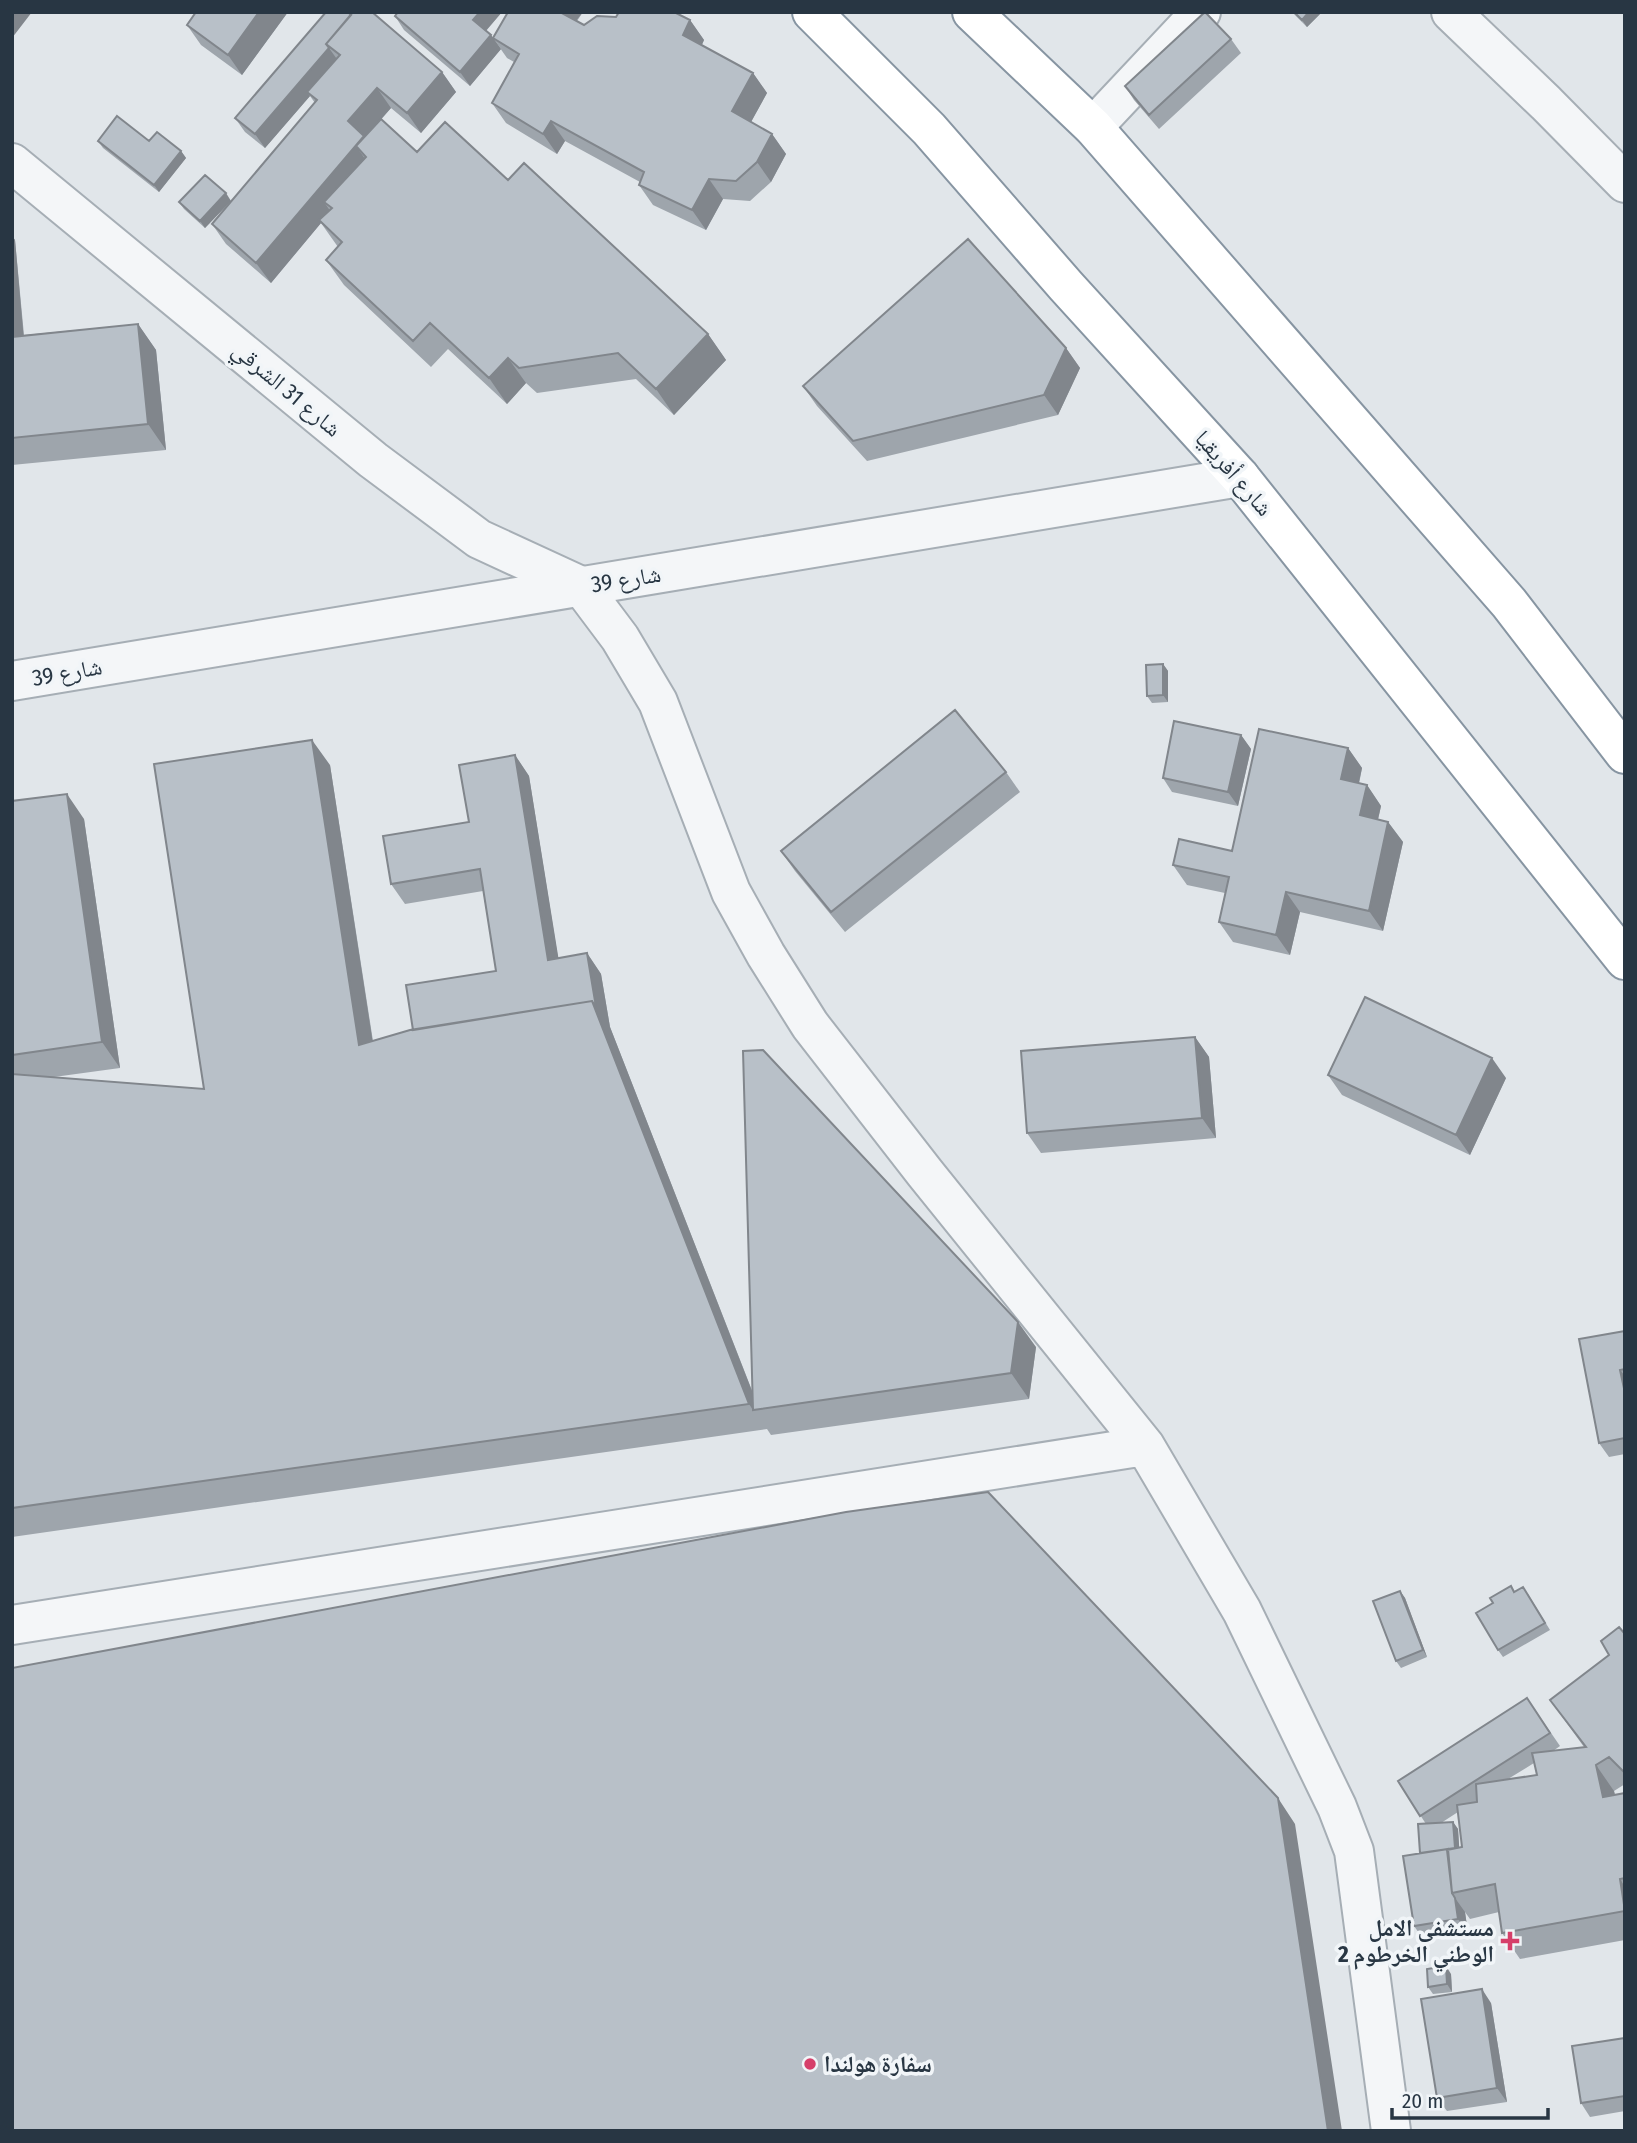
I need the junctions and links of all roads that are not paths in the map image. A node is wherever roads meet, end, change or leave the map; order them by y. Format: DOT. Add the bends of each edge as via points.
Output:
graph roads {
  1 [pos="812,12"];
  2 [pos="972,12"];
  3 [pos="1201,12"];
  4 [pos="1451,12"];
  5 [pos="1093,127"];
  6 [pos="12,163"];
  7 [pos="1625,183"];
  8 [pos="1240,477"];
  9 [pos="581,586"];
  10 [pos="12,681"];
  11 [pos="1625,754"];
  12 [pos="1625,960"];
  13 [pos="1145,1446"];
  14 [pos="12,1625"];
  15 [pos="1391,2131"];
  1 -- 8 [label="highway, شارع أفريقيا" via="929,130"];
  2 -- 5 [label="highway"];
  3 -- 5 [label="street"];
  4 -- 7 [label="street"];
  5 -- 11 [label="highway" via="1509,603"];
  6 -- 9 [label="street, شارع 31 الشرقي" via="383,468 479,539"];
  8 -- 9 [label="street, شارع 39"];
  8 -- 12 [label="highway, شارع أفريقيا"];
  9 -- 10 [label="street, شارع 39"];
  9 -- 13 [label="street" via="620,638 658,702 731,892 810,1025"];
  13 -- 14 [label="street"];
  13 -- 15 [label="street" via="1242,1611 1354,1851"];
}
